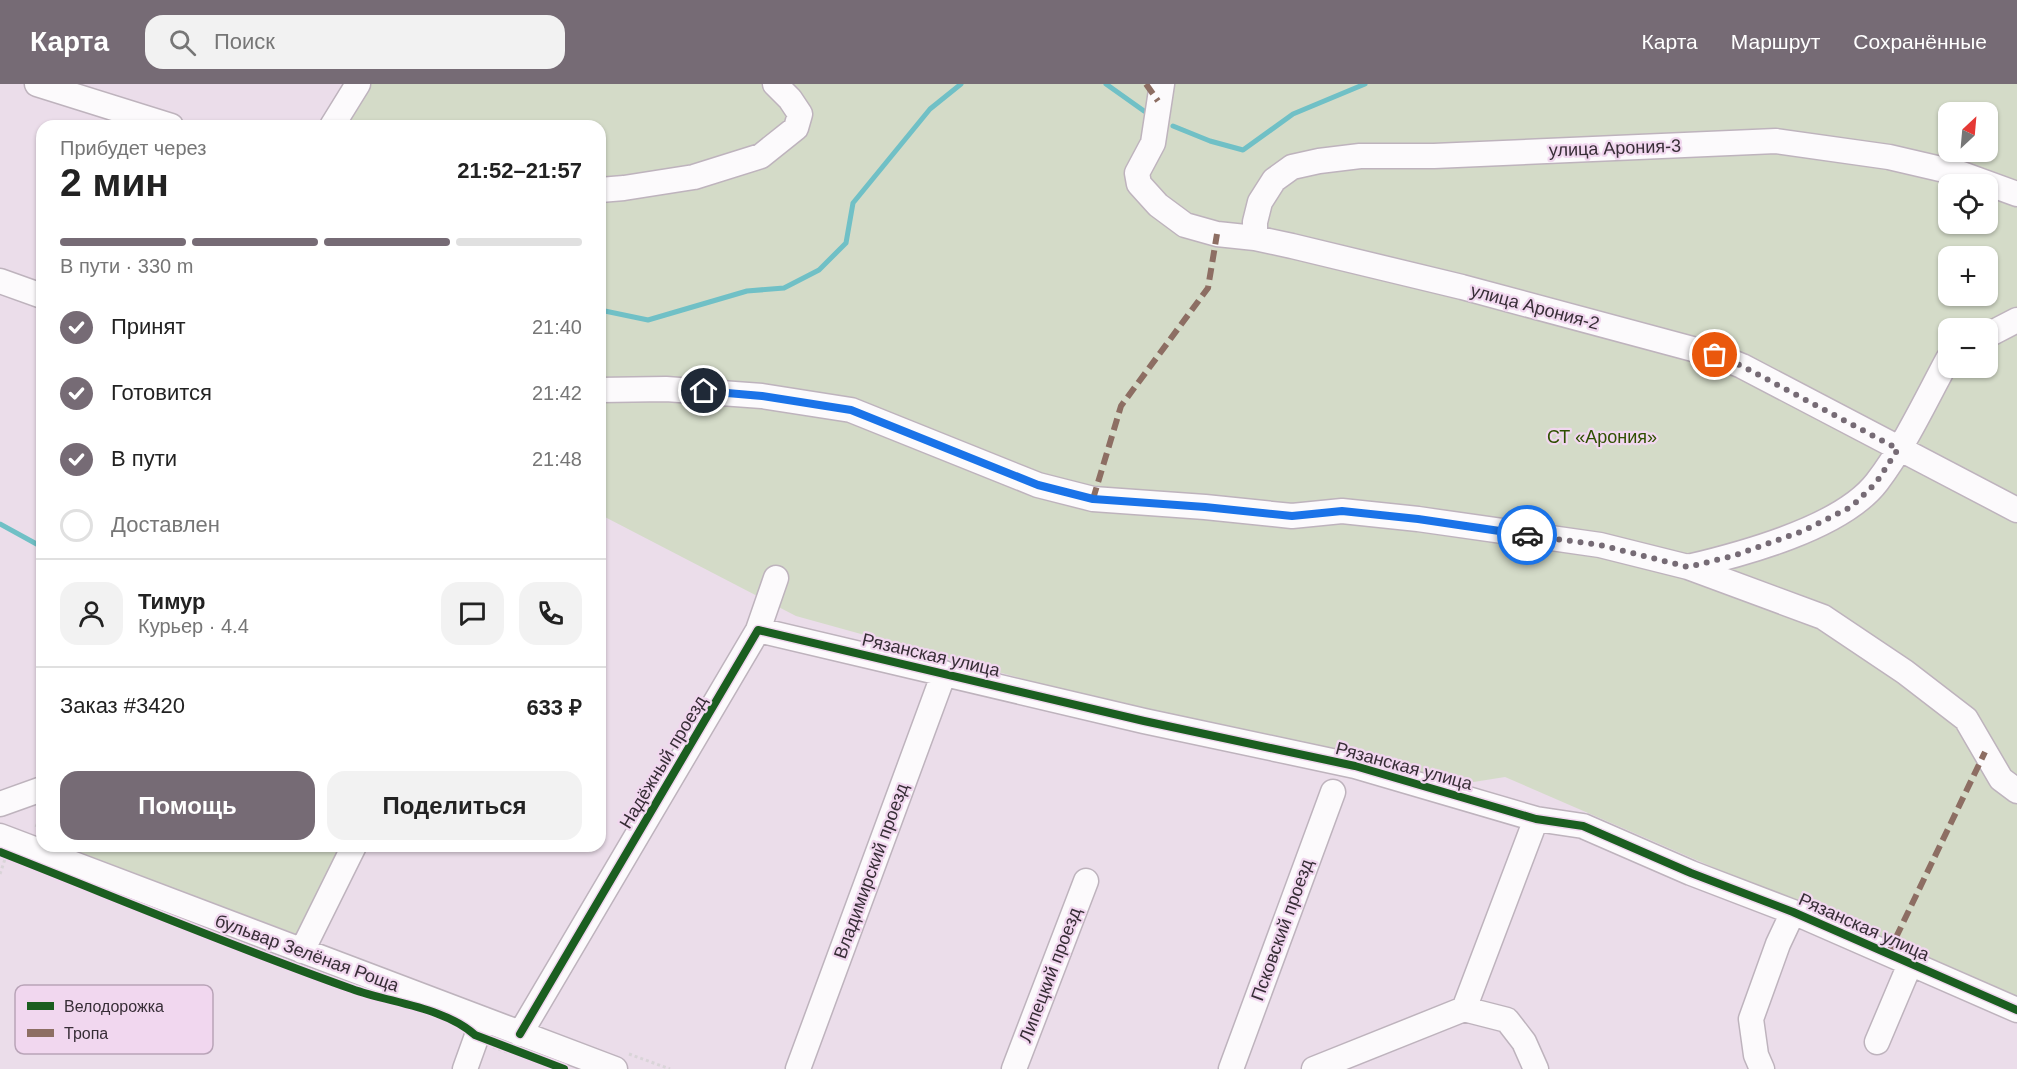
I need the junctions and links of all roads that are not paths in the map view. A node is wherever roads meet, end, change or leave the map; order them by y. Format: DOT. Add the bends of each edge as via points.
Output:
graph roads {
  1 [pos="38,84"];
  2 [pos="358,84"];
  3 [pos="775,84"];
  4 [pos="1162,84"];
  5 [pos="152,120"];
  6 [pos="336,120"];
  7 [pos="606,189"];
  8 [pos="2017,194"];
  9 [pos="1255,238"];
  10 [pos="0,281"];
  11 [pos="36,294"];
  12 [pos="2017,320"];
  13 [pos="1998,330"];
  14 [pos="1938,377"];
  15 [pos="606,390"];
  16 [pos="1898,449"];
  17 [pos="2017,510"];
  18 [pos="1688,567"];
  19 [pos="776,578"];
  20 [pos="758,630"];
  21 [pos="944,673"];
  22 [pos="36,791"];
  23 [pos="2017,791"];
  24 [pos="1333,792"];
  25 [pos="0,804"];
  26 [pos="1536,819"];
  27 [pos="4,850"];
  28 [pos="351,852"];
  29 [pos="1086,881"];
  30 [pos="1793,912"];
  31 [pos="302,951"];
  32 [pos="1910,964"];
  33 [pos="1464,1009"];
  34 [pos="2017,1010"];
  35 [pos="480,1027"];
  36 [pos="1877,1042"];
  37 [pos="520,1043"];
  38 [pos="465,1069"];
  39 [pos="615,1069"];
  40 [pos="798,1069"];
  41 [pos="1014,1069"];
  42 [pos="1231,1069"];
  43 [pos="1314,1069"];
  44 [pos="1536,1069"];
  45 [pos="1762,1069"];
  1 -- 5 [label="street"];
  2 -- 6 [label="street"];
  3 -- 7 [label="street" via="800,114 796,128 761,156 694,177"];
  4 -- 9 [label="street, улица Арония-2" via="1153,143 1137,172 1139,184 1158,205 1185,225 1217,234"];
  8 -- 9 [label="street, улица Арония-3" via="1962,174 1890,157 1776,141 1360,156 1292,167 1274,180 1260,202"];
  9 -- 16 [label="street, улица Арония-2" via="1462,287 1715,355"];
  10 -- 11 [label="street"];
  12 -- 13 [label="street"];
  14 -- 16 [label="street"];
  15 -- 18 [label="street" via="666,388 762,396 851,410 1038,485 1093,499 1292,516 1342,511 1418,519 1600,545"];
  16 -- 17 [label="street, улица Арония-2"];
  16 -- 18 [label="street" via="1876,483 1851,507 1803,531"];
  18 -- 23 [label="street" via="1823,617 1905,672 1966,719 2001,779"];
  19 -- 20 [label="street, Надёжный проезд"];
  20 -- 21 [label="street, Рязанская улица"];
  20 -- 37 [label="street, Надёжный проезд"];
  21 -- 26 [label="street, Рязанская улица" via="1355,766"];
  21 -- 40 [label="street, Владимирский проезд"];
  22 -- 25 [label="street"];
  24 -- 42 [label="street, Псковский проезд"];
  26 -- 30 [label="street, Рязанская улица" via="1583,826"];
  26 -- 33 [label="street"];
  27 -- 31 [label="street, бульвар Зелёная Роща"];
  28 -- 31 [label="street"];
  29 -- 41 [label="street, Липецкий проезд"];
  30 -- 32 [label="street, Рязанская улица"];
  30 -- 45 [label="street" via="1751,1019"];
  31 -- 35 [label="street, бульвар Зелёная Роща"];
  32 -- 34 [label="street, Рязанская улица"];
  32 -- 36 [label="street"];
  33 -- 43 [label="street"];
  33 -- 44 [label="street" via="1507,1020 1524,1042"];
  35 -- 37 [label="street, бульвар Зелёная Роща"];
  35 -- 38 [label="street"];
  37 -- 39 [label="street, бульвар Зелёная Роща"];
}
